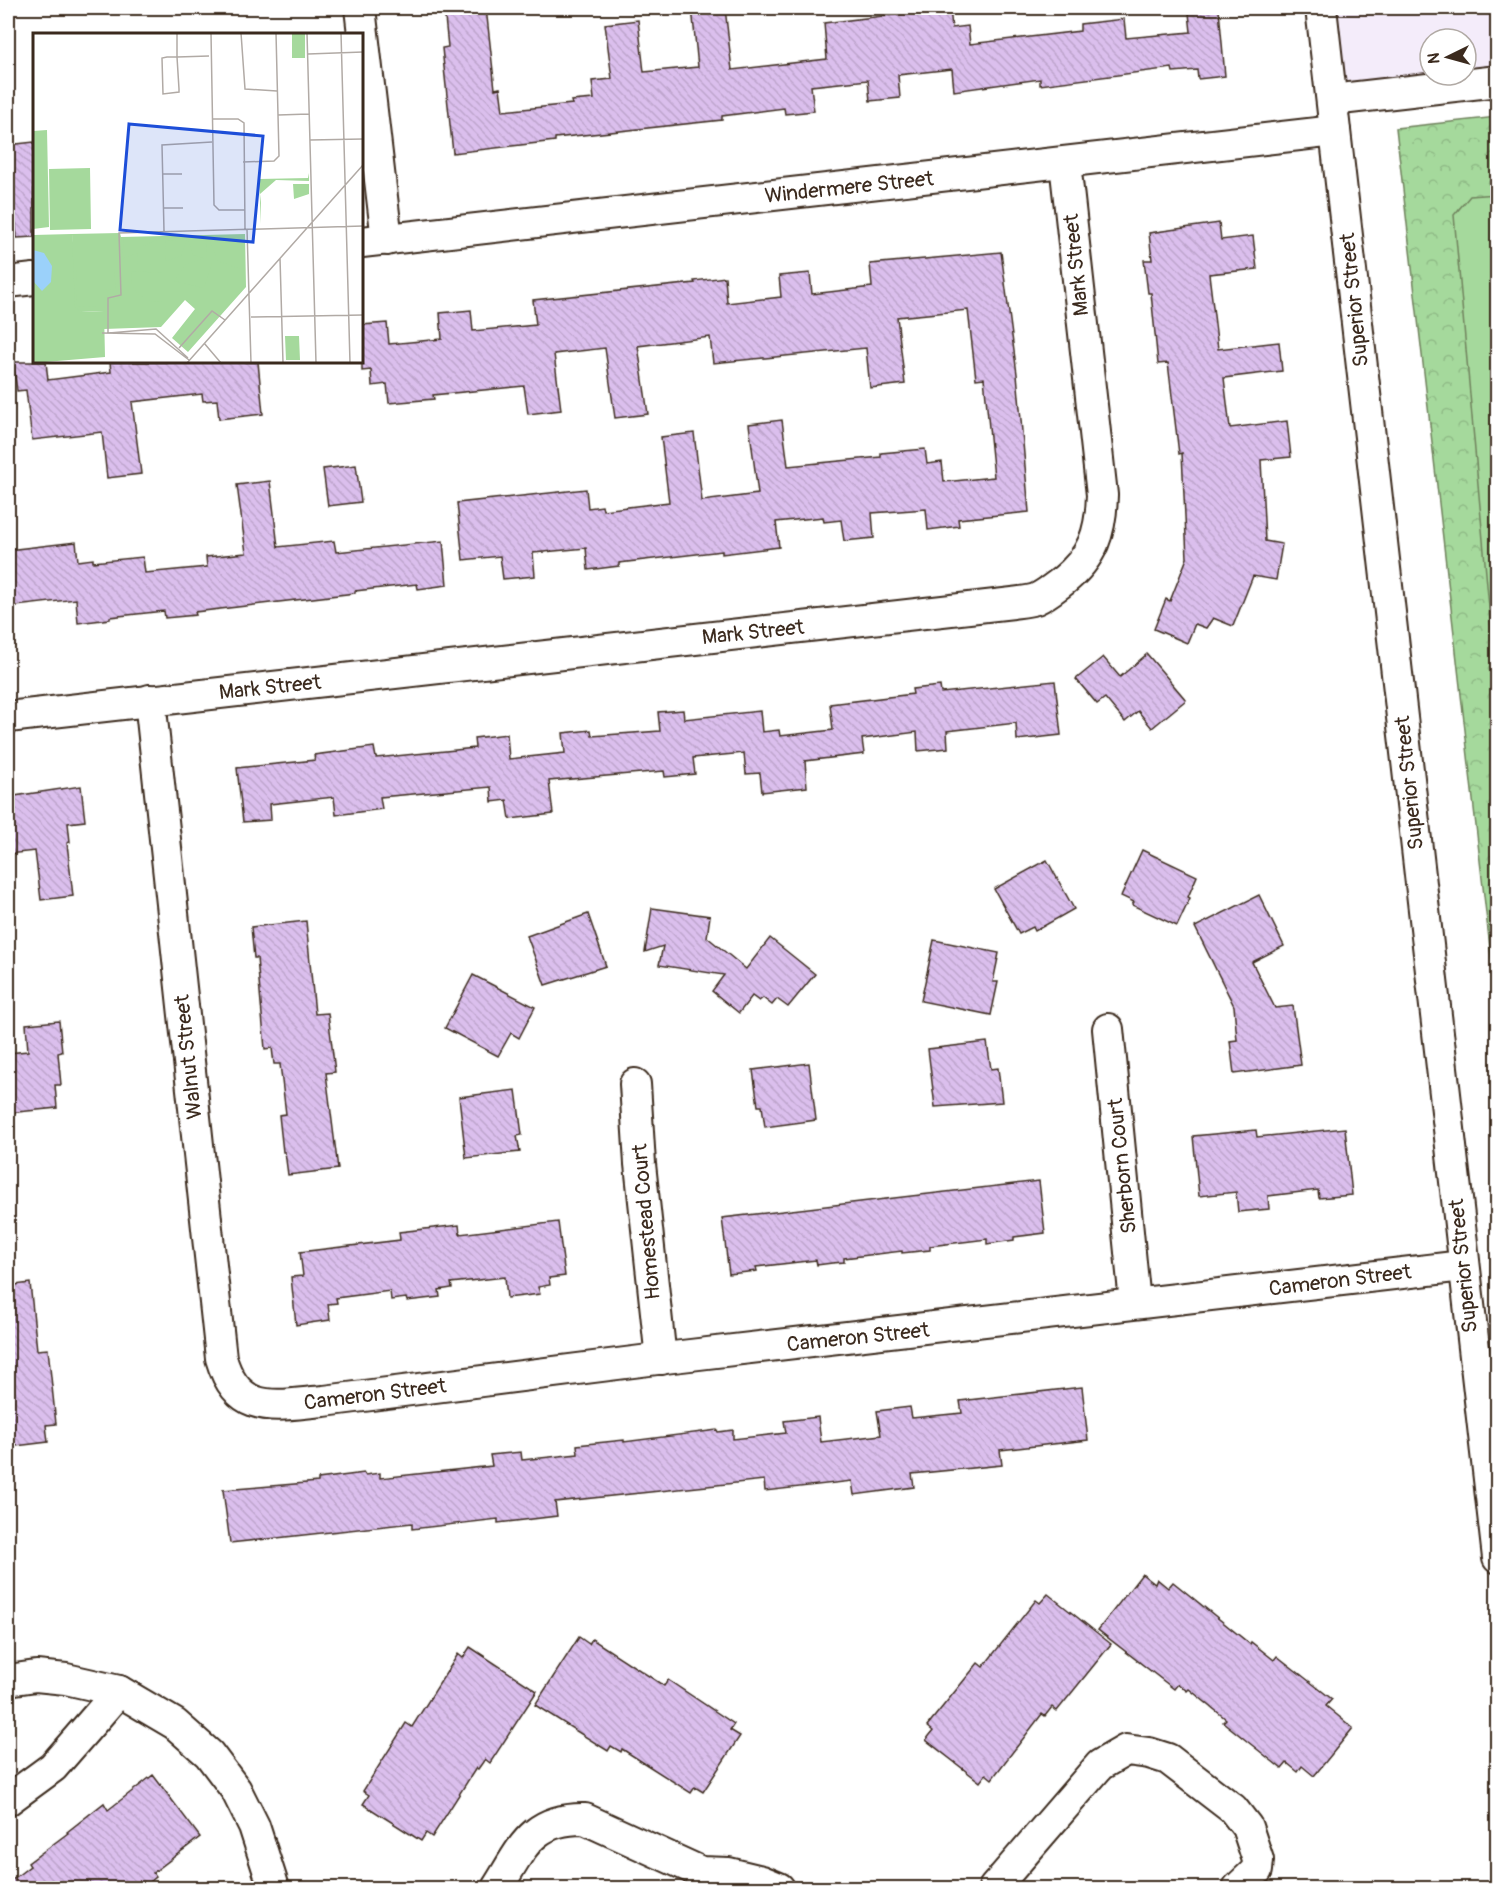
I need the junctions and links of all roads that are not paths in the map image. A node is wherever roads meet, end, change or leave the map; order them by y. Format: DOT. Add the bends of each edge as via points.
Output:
graph roads {
  1 [pos="360,8"];
  2 [pos="1321,8"];
  3 [pos="362,33"];
  4 [pos="363,58"];
  5 [pos="1497,81"];
  6 [pos="1332,100"];
  7 [pos="1335,131"];
  8 [pos="1065,163"];
  9 [pos="374,241"];
  10 [pos="33,279"];
  11 [pos="8,282"];
  12 [pos="150,700"];
  13 [pos="8,717"];
  14 [pos="1108,1029"];
  15 [pos="635,1084"];
  16 [pos="1463,1266"];
  17 [pos="1135,1303"];
  18 [pos="661,1359"];
  19 [pos="253,1401"];
  20 [pos="1497,1558"];
  21 [pos="8,1680"];
  22 [pos="119,1691"];
  23 [pos="8,1800"];
  24 [pos="269,1886"];
  25 [pos="1241,1886"];
  26 [pos="497,1888"];
  27 [pos="779,1888"];
  28 [pos="994,1888"];
  1 -- 3 [label="street"];
  2 -- 6 [label="street, Superior Street"];
  4 -- 9 [label="street"];
  5 -- 6 [label="street"];
  6 -- 7 [label="street, Superior Street"];
  7 -- 8 [label="street, Windermere Street"];
  7 -- 16 [label="street, Superior Street"];
  8 -- 9 [label="street, Windermere Street"];
  8 -- 12 [label="street, Mark Street" via="1102,495 1101,519 1095,542 1079,569 1036,599"];
  10 -- 11 [label="street"];
  12 -- 13 [label="street, Mark Street"];
  12 -- 19 [label="street, Walnut Street" via="221,1358 236,1390"];
  14 -- 17 [label="street, Sherborn Court"];
  15 -- 18 [label="street, Homestead Court"];
  16 -- 17 [label="street, Cameron Street"];
  16 -- 20 [label="street, Superior Street"];
  17 -- 18 [label="street, Cameron Street"];
  18 -- 19 [label="street, Cameron Street" via="324,1401 270,1406"];
  21 -- 22 [label="street" via="36,1676"];
  22 -- 23 [label="street" via="53,1767"];
  22 -- 24 [label="street" via="175,1724 208,1754 236,1790 254,1826"];
  25 -- 28 [label="street" via="1257,1870 1258,1860 1247,1827 1233,1809 1168,1759 1126,1750 1100,1765"];
  26 -- 27 [label="street" via="539,1828 571,1819 585,1819 702,1872 729,1873"];
}
